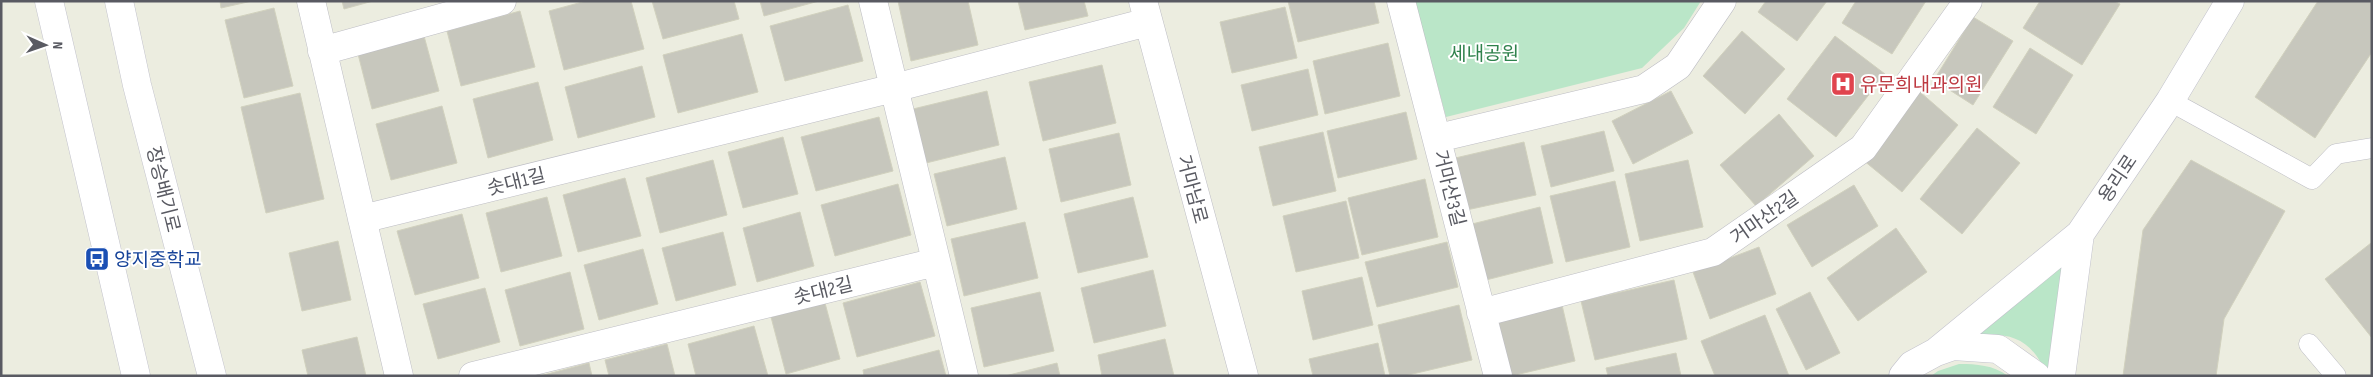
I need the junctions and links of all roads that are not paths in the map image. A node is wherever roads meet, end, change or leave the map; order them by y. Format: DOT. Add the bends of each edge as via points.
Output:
graph roads {
  1 [pos="49,1"];
  2 [pos="119,1"];
  3 [pos="311,1"];
  4 [pos="502,1"];
  5 [pos="873,1"];
  6 [pos="1401,1"];
  7 [pos="1722,1"];
  8 [pos="1968,1"];
  9 [pos="2230,1"];
  10 [pos="1146,12"];
  11 [pos="322,51"];
  12 [pos="894,88"];
  13 [pos="2170,101"];
  14 [pos="1438,138"];
  15 [pos="2372,148"];
  16 [pos="362,219"];
  17 [pos="2080,234"];
  18 [pos="936,262"];
  19 [pos="1481,313"];
  20 [pos="2309,344"];
  21 [pos="1936,352"];
  22 [pos="136,376"];
  23 [pos="212,376"];
  24 [pos="399,376"];
  25 [pos="473,376"];
  26 [pos="964,376"];
  27 [pos="1244,376"];
  28 [pos="1498,376"];
  29 [pos="1903,376"];
  30 [pos="2036,376"];
  31 [pos="2061,376"];
  32 [pos="2336,376"];
  1 -- 22 [label="street"];
  2 -- 23 [label="street, 장승배기로" via="137,84"];
  3 -- 11 [label="street"];
  4 -- 11 [label="street"];
  5 -- 12 [label="street"];
  6 -- 14 [label="street, 거마산3길"];
  7 -- 14 [label="street" via="1678,66 1644,89"];
  8 -- 19 [label="street, 거마산2길" via="1863,148 1713,252"];
  9 -- 13 [label="street, 용리로"];
  10 -- 12 [label="street"];
  10 -- 27 [label="street, 거마남로"];
  11 -- 16 [label="street"];
  12 -- 16 [label="street, 솟대1길"];
  12 -- 18 [label="street"];
  13 -- 15 [label="lane" via="2312,179 2336,154"];
  13 -- 17 [label="street, 용리로"];
  14 -- 19 [label="street, 거마산3길"];
  16 -- 24 [label="street"];
  17 -- 21 [label="street"];
  17 -- 31 [label="street, 용리로"];
  18 -- 25 [label="street, 솟대2길"];
  18 -- 26 [label="street"];
  19 -- 28 [label="street, 거마산3길"];
  20 -- 32 [label="lane"];
  21 -- 29 [label="street" via="1912,366"];
  21 -- 30 [label="street" via="1953,346 1998,349"];
}
